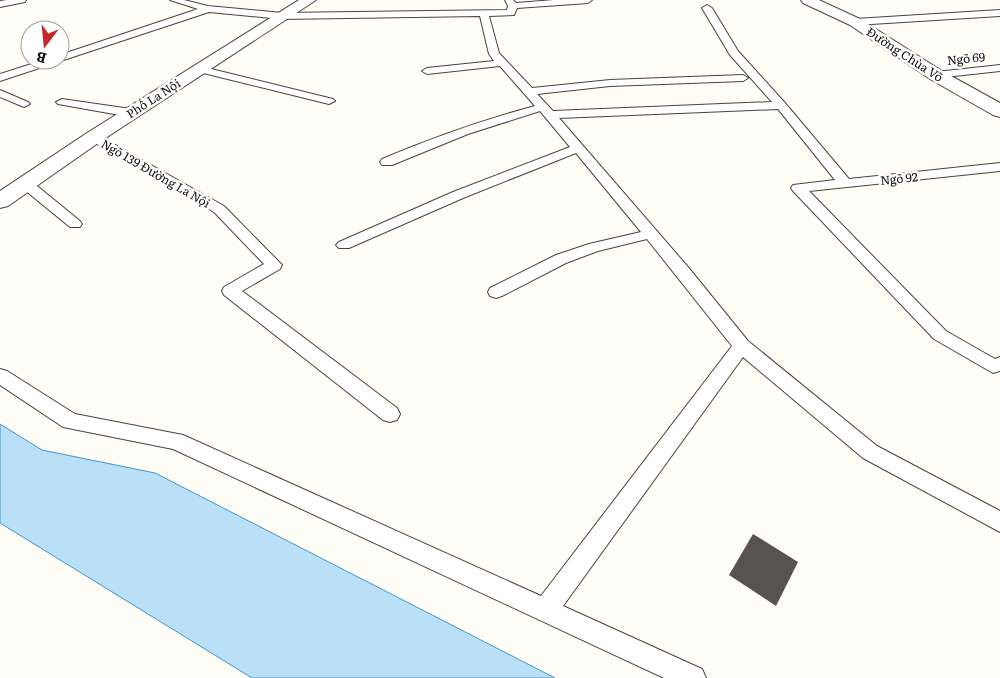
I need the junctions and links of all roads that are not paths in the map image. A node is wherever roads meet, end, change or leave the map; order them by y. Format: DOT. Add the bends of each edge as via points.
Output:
graph roads {
  1 [pos="22,0"];
  2 [pos="174,0"];
  3 [pos="309,0"];
  4 [pos="588,0"];
  5 [pos="808,0"];
  6 [pos="511,3"];
  7 [pos="0,4"];
  8 [pos="707,8"];
  9 [pos="208,9"];
  10 [pos="1000,13"];
  11 [pos="484,14"];
  12 [pos="282,16"];
  13 [pos="855,22"];
  14 [pos="70,55"];
  15 [pos="502,63"];
  16 [pos="1000,68"];
  17 [pos="199,69"];
  18 [pos="24,70"];
  19 [pos="427,70"];
  20 [pos="936,75"];
  21 [pos="0,78"];
  22 [pos="743,78"];
  23 [pos="529,92"];
  24 [pos="0,93"];
  25 [pos="329,101"];
  26 [pos="62,102"];
  27 [pos="24,104"];
  28 [pos="780,105"];
  29 [pos="547,111"];
  30 [pos="1000,111"];
  31 [pos="130,113"];
  32 [pos="94,137"];
  33 [pos="578,148"];
  34 [pos="387,162"];
  35 [pos="1000,167"];
  36 [pos="26,184"];
  37 [pos="845,184"];
  38 [pos="0,201"];
  39 [pos="74,224"];
  40 [pos="651,234"];
  41 [pos="344,245"];
  42 [pos="496,292"];
  43 [pos="742,346"];
  44 [pos="1000,364"];
  45 [pos="0,376"];
  46 [pos="390,414"];
  47 [pos="1000,522"];
  48 [pos="545,610"];
  49 [pos="693,678"];
  1 -- 7 [label="lane"];
  2 -- 9 [label="lane"];
  3 -- 12 [label="street, Phố La Nội"];
  4 -- 6 [label="lane"];
  5 -- 13 [label="street, Đường Chùa Võ"];
  6 -- 11 [label="lane" via="511,13"];
  8 -- 28 [label="lane" via="734,53"];
  9 -- 12 [label="lane"];
  9 -- 14 [label="lane"];
  10 -- 13 [label="lane"];
  11 -- 12 [label="lane"];
  11 -- 15 [label="lane" via="494,54"];
  12 -- 17 [label="street, Phố La Nội"];
  13 -- 20 [label="street, Đường Chùa Võ"];
  15 -- 19 [label="lane"];
  15 -- 23 [label="lane"];
  16 -- 20 [label="lane, Ngõ 69"];
  17 -- 25 [label="lane"];
  17 -- 31 [label="street, Phố La Nội"];
  18 -- 21 [label="lane"];
  20 -- 30 [label="street, Đường Chùa Võ"];
  22 -- 23 [label="lane" via="610,83"];
  23 -- 29 [label="lane"];
  24 -- 27 [label="lane"];
  26 -- 31 [label="lane"];
  28 -- 29 [label="lane"];
  28 -- 37 [label="lane"];
  29 -- 33 [label="lane"];
  29 -- 34 [label="lane" via="498,118"];
  31 -- 32 [label="street, Phố La Nội"];
  32 -- 36 [label="street, Phố La Nội"];
  32 -- 46 [label="lane, Ngõ 139 Đường La Nội" via="219,209 274,264 230,291"];
  33 -- 40 [label="lane"];
  33 -- 41 [label="lane" via="458,195"];
  35 -- 37 [label="lane, Ngõ 92"];
  36 -- 38 [label="street, Phố La Nội"];
  36 -- 39 [label="lane"];
  37 -- 44 [label="lane, Ngõ 92" via="798,188 940,335 993,366"];
  40 -- 42 [label="lane" via="561,258"];
  40 -- 43 [label="lane"];
  43 -- 47 [label="lane" via="870,452"];
  43 -- 48 [label="lane"];
  45 -- 48 [label="lane" via="70,421 176,441"];
  48 -- 49 [label="lane"];
}
